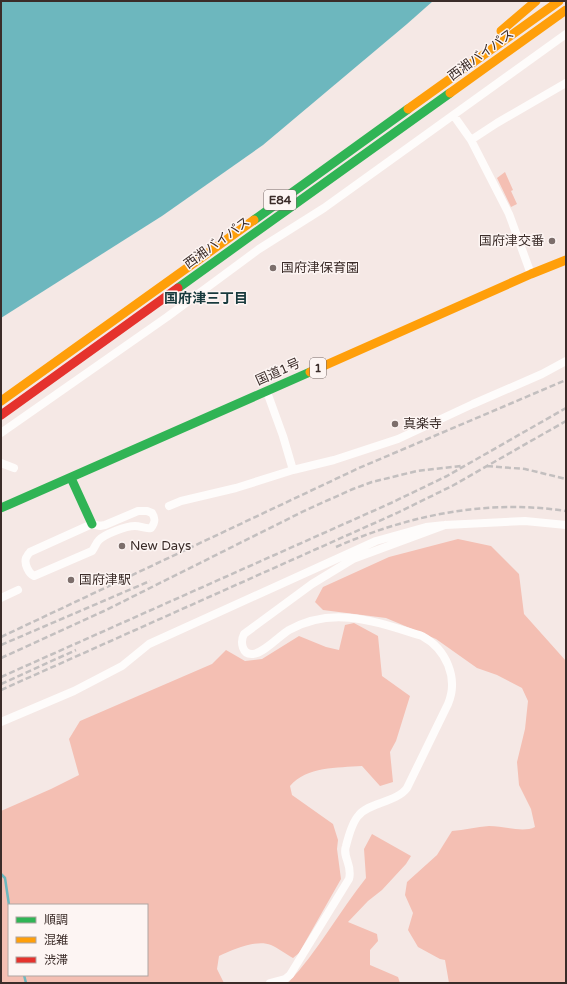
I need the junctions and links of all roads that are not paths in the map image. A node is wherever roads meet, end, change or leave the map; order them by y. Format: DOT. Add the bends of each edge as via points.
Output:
graph roads {
  1 [pos="536,1"];
  2 [pos="558,1"];
  3 [pos="566,10"];
  4 [pos="566,16"];
  5 [pos="566,34"];
  6 [pos="512,49"];
  7 [pos="566,83"];
  8 [pos="423,98"];
  9 [pos="454,116"];
  10 [pos="471,140"];
  11 [pos="566,260"];
  12 [pos="531,274"];
  13 [pos="566,360"];
  14 [pos="266,392"];
  15 [pos="1,401"];
  16 [pos="1,415"];
  17 [pos="1,433"];
  18 [pos="1,463"];
  19 [pos="14,468"];
  20 [pos="293,470"];
  21 [pos="71,478"];
  22 [pos="169,506"];
  23 [pos="1,508"];
  24 [pos="92,524"];
  25 [pos="445,525"];
  26 [pos="566,525"];
  27 [pos="18,590"];
  28 [pos="1,598"];
  29 [pos="1,722"];
  30 [pos="270,983"];
  1 -- 8 [label="main road"];
  2 -- 8 [label="main road, 西湘バイパス / E84"];
  3 -- 6 [label="main road, 西湘バイパス / E84"];
  4 -- 6 [label="main road"];
  5 -- 9 [label="street"];
  6 -- 16 [label="main road, 西湘バイパス / E84"];
  7 -- 10 [label="street"];
  8 -- 15 [label="main road, 西湘バイパス / E84"];
  9 -- 10 [label="street"];
  9 -- 17 [label="street" via="324,208 259,249"];
  10 -- 12 [label="street" via="508,214"];
  11 -- 12 [label="main road, 国道1号 / 1"];
  12 -- 14 [label="main road, 国道1号 / 1"];
  13 -- 20 [label="street" via="542,374 398,439"];
  14 -- 20 [label="street"];
  14 -- 21 [label="main road, 国道1号 / 1"];
  18 -- 19 [label="street"];
  20 -- 22 [label="street"];
  21 -- 23 [label="main road, 国道1号 / 1"];
  21 -- 24 [label="main road"];
  24 -- 24 [label="street" via="105,525 138,511 150,512 155,519 151,528 128,526 106,535 92,550 34,576 30,573 26,562 30,552"];
  25 -- 26 [label="street" via="525,521"];
  25 -- 29 [label="street" via="426,527 376,541 150,644 122,666 74,691"];
  25 -- 30 [label="street" via="354,559 312,584 244,634 242,645 245,651 248,654 255,654 302,624 330,617 360,618 422,636 430,641 444,655 453,683 452,696 407,788 403,793 358,815 345,850 351,870 349,879 290,975"];
  27 -- 28 [label="street"];
}
